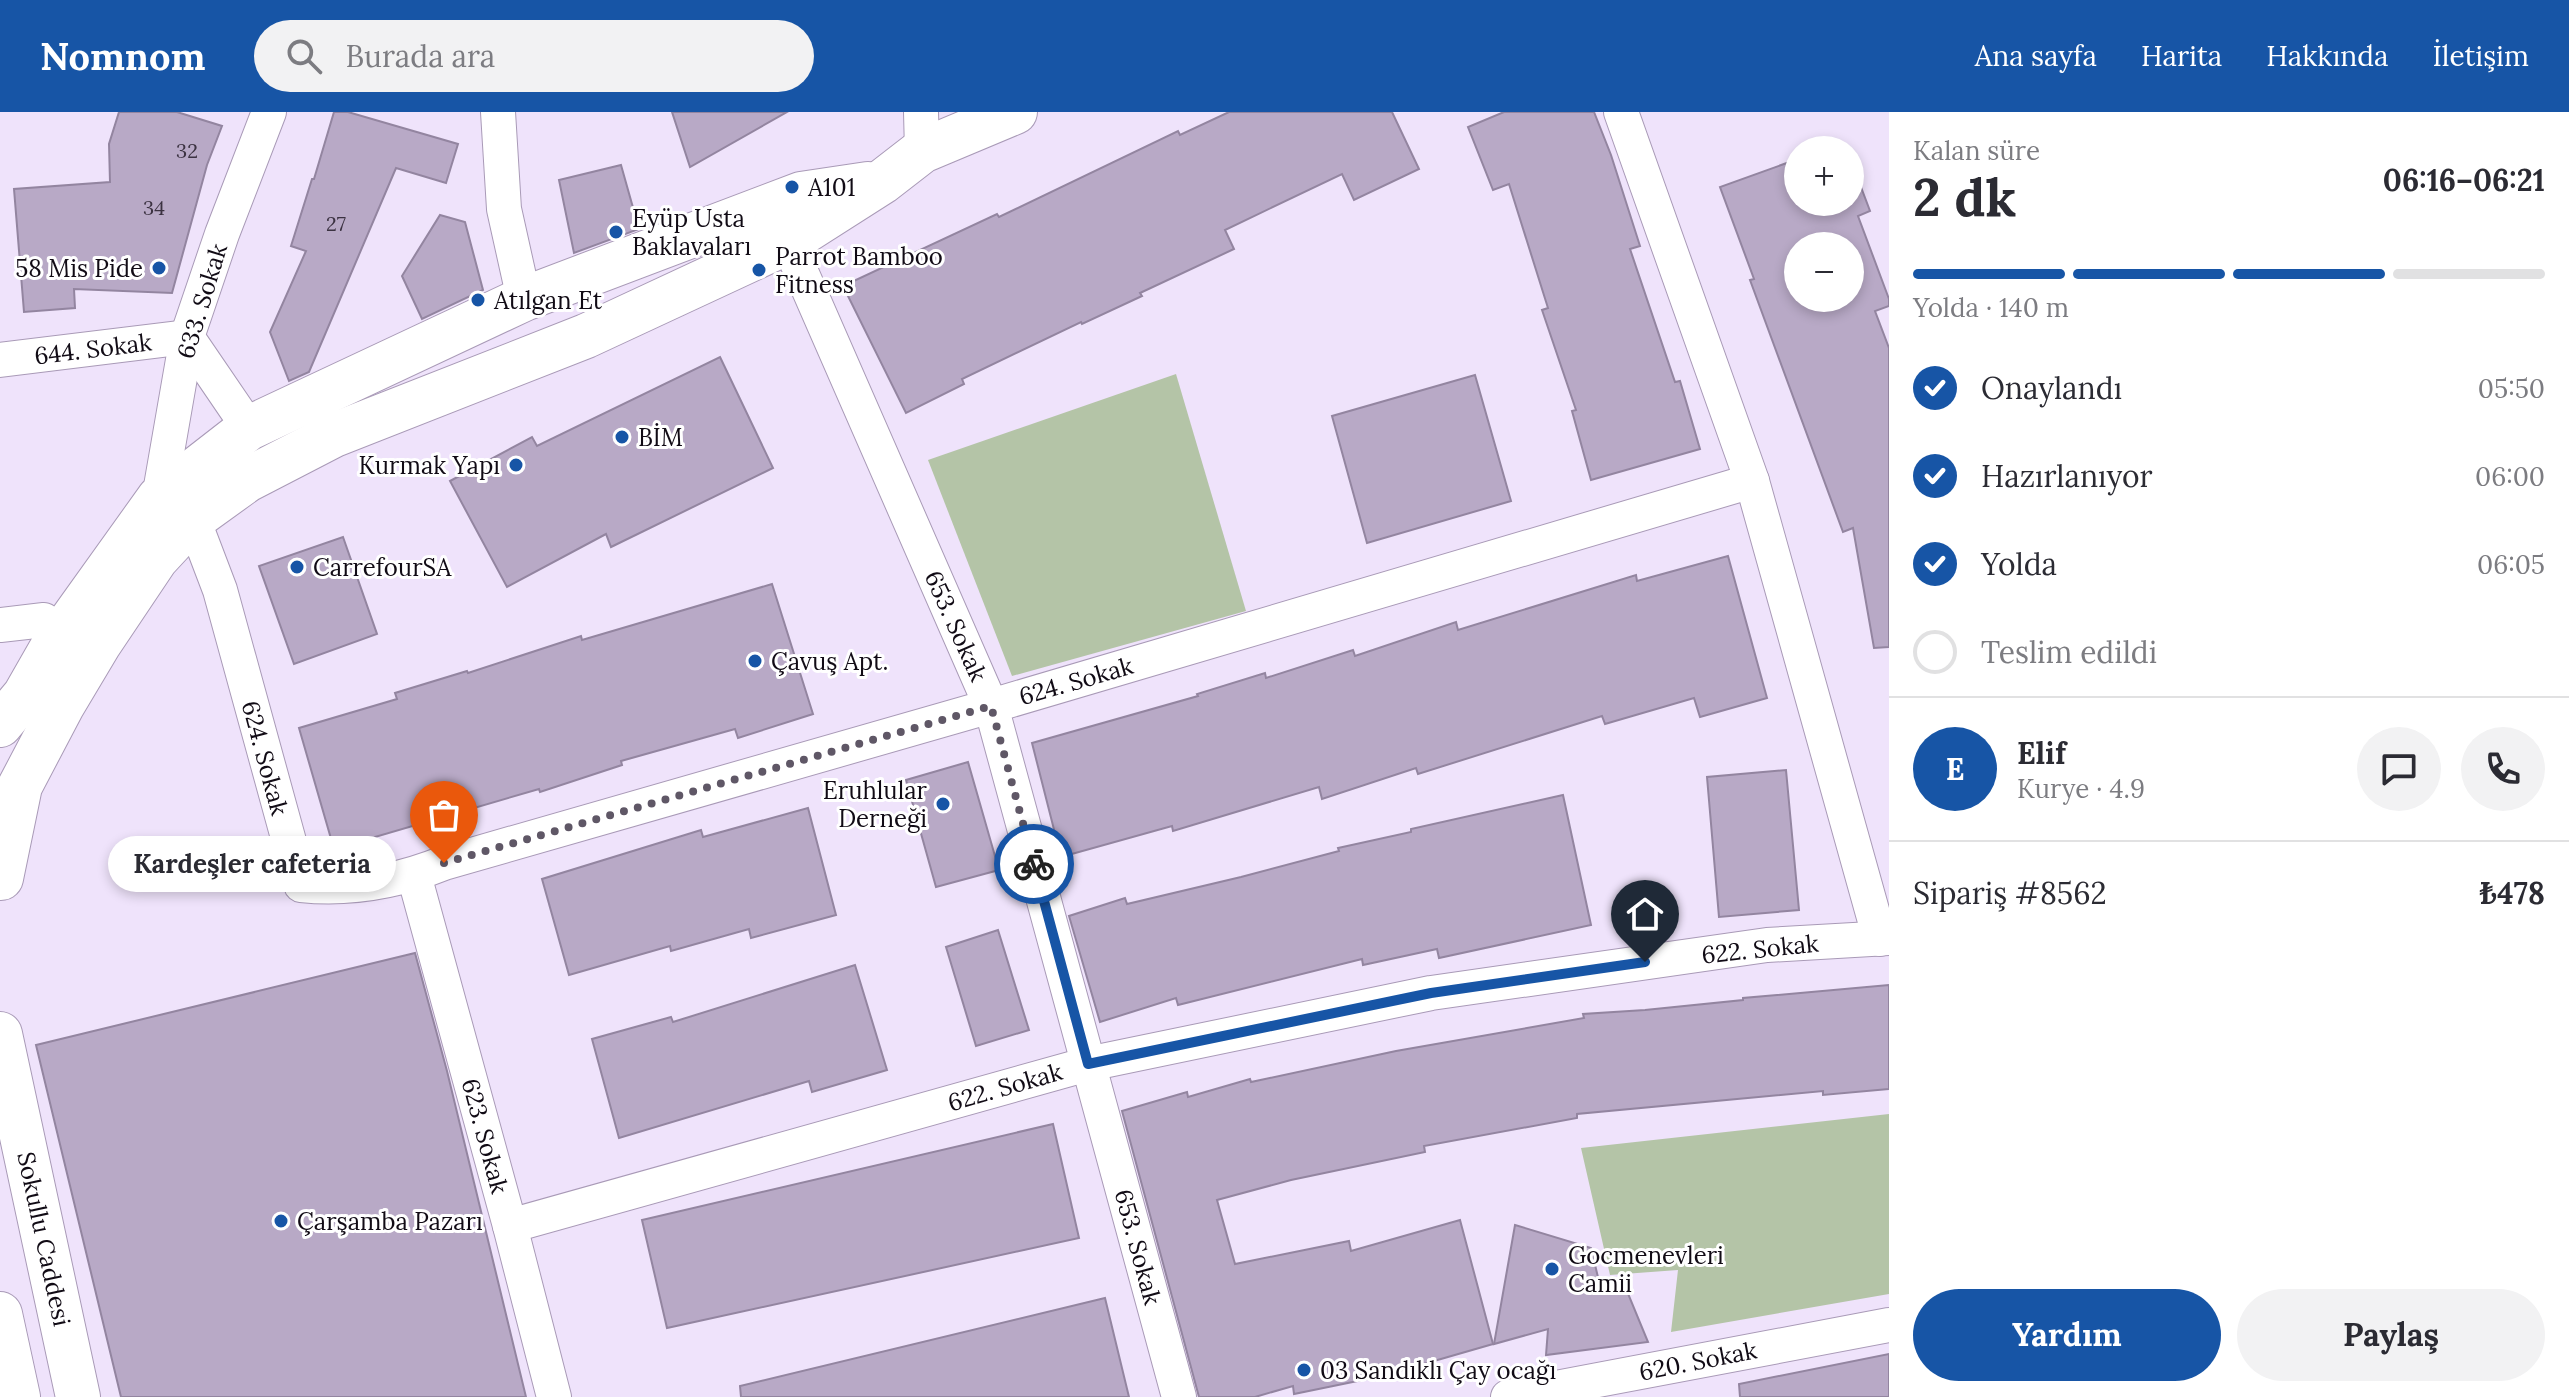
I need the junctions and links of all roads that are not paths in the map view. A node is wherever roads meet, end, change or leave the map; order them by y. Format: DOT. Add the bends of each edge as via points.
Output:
graph roads {
  1 [pos="269,112"];
  2 [pos="498,112"];
  3 [pos="1015,112"];
  4 [pos="1621,112"];
  5 [pos="922,131"];
  6 [pos="882,182"];
  7 [pos="788,242"];
  8 [pos="524,299"];
  9 [pos="187,337"];
  10 [pos="0,360"];
  11 [pos="249,428"];
  12 [pos="1752,481"];
  13 [pos="176,508"];
  14 [pos="44,620"];
  15 [pos="0,625"];
  16 [pos="991,706"];
  17 [pos="0,725"];
  18 [pos="0,859"];
  19 [pos="414,875"];
  20 [pos="0,881"];
  21 [pos="1884,938"];
  22 [pos="0,1034"];
  23 [pos="1088,1064"];
  24 [pos="510,1226"];
  25 [pos="0,1314"];
  26 [pos="1889,1325"];
  27 [pos="18,1397"];
  28 [pos="78,1397"];
  29 [pos="554,1397"];
  30 [pos="1179,1397"];
  31 [pos="1508,1397"];
  1 -- 9 [label="street, 633. Sokak"];
  2 -- 8 [label="street" via="504,209"];
  3 -- 5 [label="main road"];
  4 -- 12 [label="street"];
  5 -- 6 [label="main road"];
  6 -- 7 [label="main road"];
  6 -- 8 [label="main road" via="801,194"];
  7 -- 13 [label="main road" via="586,336 334,435 247,480"];
  7 -- 16 [label="street, 653. Sokak"];
  8 -- 11 [label="main road"];
  9 -- 10 [label="street, 644. Sokak"];
  9 -- 11 [label="street"];
  9 -- 13 [label="street, 633. Sokak"];
  11 -- 13 [label="main road"];
  12 -- 16 [label="street, 624. Sokak"];
  12 -- 21 [label="street"];
  13 -- 17 [label="main road" via="53,646 25,695"];
  13 -- 19 [label="street, 624. Sokak" via="220,590 301,885 334,888"];
  13 -- 20 [label="main road" via="156,559 99,644 20,786"];
  14 -- 15 [label="street"];
  16 -- 19 [label="street, 624. Sokak"];
  16 -- 23 [label="street, 653. Sokak"];
  18 -- 20 [label="main road"];
  19 -- 24 [label="street, 623. Sokak"];
  21 -- 23 [label="street, 622. Sokak" via="1767,945 1431,993"];
  22 -- 28 [label="main road, Sokullu Caddesi"];
  23 -- 24 [label="street, 622. Sokak"];
  23 -- 30 [label="street, 653. Sokak"];
  24 -- 29 [label="street, 623. Sokak"];
  25 -- 27 [label="main road"];
  26 -- 31 [label="street, 620. Sokak"];
}
